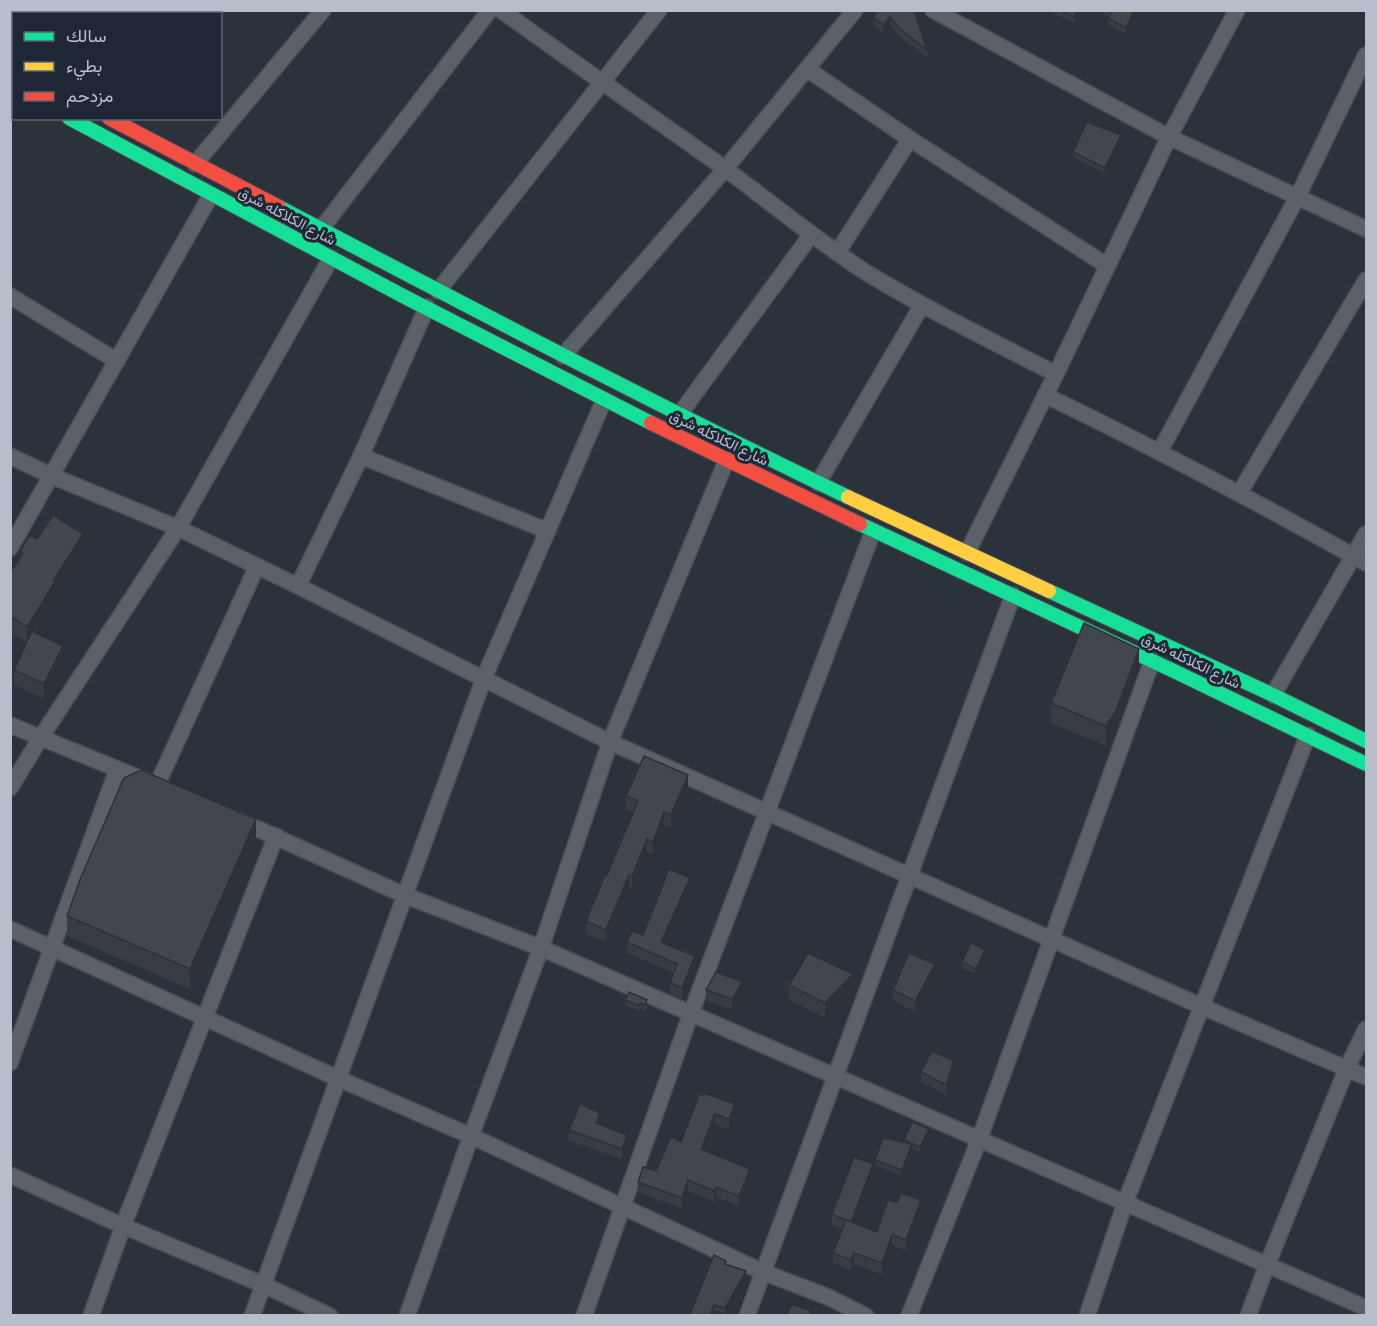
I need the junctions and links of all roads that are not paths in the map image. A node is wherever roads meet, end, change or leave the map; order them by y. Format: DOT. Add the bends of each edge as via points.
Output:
graph roads {
  1 [pos="323,10"];
  2 [pos="490,10"];
  3 [pos="501,10"];
  4 [pos="659,10"];
  5 [pos="855,10"];
  6 [pos="933,10"];
  7 [pos="1236,11"];
  8 [pos="1366,55"];
  9 [pos="807,69"];
  10 [pos="602,84"];
  11 [pos="73,120"];
  12 [pos="114,120"];
  13 [pos="1169,137"];
  14 [pos="910,139"];
  15 [pos="195,164"];
  16 [pos="725,169"];
  17 [pos="211,195"];
  18 [pos="1298,196"];
  19 [pos="321,229"];
  20 [pos="1366,229"];
  21 [pos="811,235"];
  22 [pos="837,253"];
  23 [pos="331,258"];
  24 [pos="1106,265"];
  25 [pos="1366,280"];
  26 [pos="438,291"];
  27 [pos="10,296"];
  28 [pos="922,305"];
  29 [pos="427,307"];
  30 [pos="563,356"];
  31 [pos="117,361"];
  32 [pos="1056,374"];
  33 [pos="1045,395"];
  34 [pos="604,400"];
  35 [pos="680,415"];
  36 [pos="1160,451"];
  37 [pos="10,456"];
  38 [pos="361,456"];
  39 [pos="727,459"];
  40 [pos="52,477"];
  41 [pos="818,483"];
  42 [pos="1240,492"];
  43 [pos="178,528"];
  44 [pos="548,531"];
  45 [pos="873,531"];
  46 [pos="1366,534"];
  47 [pos="10,548"];
  48 [pos="967,553"];
  49 [pos="1360,559"];
  50 [pos="257,566"];
  51 [pos="298,586"];
  52 [pos="1013,595"];
  53 [pos="1152,661"];
  54 [pos="484,678"];
  55 [pos="1273,695"];
  56 [pos="10,725"];
  57 [pos="1308,735"];
  58 [pos="41,737"];
  59 [pos="1366,741"];
  60 [pos="610,742"];
  61 [pos="1366,764"];
  62 [pos="117,770"];
  63 [pos="10,788"];
  64 [pos="766,812"];
  65 [pos="222,813"];
  66 [pos="276,836"];
  67 [pos="909,874"];
  68 [pos="404,896"];
  69 [pos="10,930"];
  70 [pos="1050,939"];
  71 [pos="541,948"];
  72 [pos="52,949"];
  73 [pos="1203,1007"];
  74 [pos="691,1013"];
  75 [pos="205,1018"];
  76 [pos="1366,1029"];
  77 [pos="10,1063"];
  78 [pos="1347,1068"];
  79 [pos="835,1076"];
  80 [pos="1366,1077"];
  81 [pos="337,1078"];
  82 [pos="471,1136"];
  83 [pos="979,1140"];
  84 [pos="10,1175"];
  85 [pos="1125,1203"];
  86 [pos="622,1207"];
  87 [pos="123,1226"];
  88 [pos="1267,1265"];
  89 [pos="763,1272"];
  90 [pos="264,1285"];
  91 [pos="1366,1308"];
  92 [pos="91,1316"];
  93 [pos="252,1316"];
  94 [pos="330,1316"];
  95 [pos="407,1316"];
  96 [pos="584,1316"];
  97 [pos="747,1316"];
  98 [pos="866,1316"];
  99 [pos="909,1316"];
  100 [pos="1086,1316"];
  101 [pos="1248,1316"];
  1 -- 15 [label="street"];
  2 -- 19 [label="street"];
  3 -- 10 [label="street"];
  4 -- 10 [label="street"];
  5 -- 9 [label="street"];
  6 -- 13 [label="street"];
  7 -- 13 [label="street"];
  8 -- 18 [label="street"];
  9 -- 14 [label="street"];
  9 -- 16 [label="street"];
  10 -- 16 [label="street"];
  10 -- 26 [label="street"];
  11 -- 17 [label="street, شارع الكلاكله شرق"];
  12 -- 15 [label="street, شارع الكلاكله شرق"];
  13 -- 18 [label="street"];
  13 -- 24 [label="street"];
  14 -- 22 [label="street"];
  14 -- 24 [label="street"];
  15 -- 19 [label="street, شارع الكلاكله شرق"];
  16 -- 21 [label="street"];
  16 -- 30 [label="street"];
  17 -- 23 [label="street, شارع الكلاكله شرق"];
  17 -- 31 [label="street"];
  18 -- 20 [label="street"];
  18 -- 36 [label="street"];
  19 -- 26 [label="street, شارع الكلاكله شرق"];
  21 -- 22 [label="street"];
  21 -- 35 [label="street"];
  22 -- 28 [label="street"];
  23 -- 29 [label="street, شارع الكلاكله شرق"];
  23 -- 43 [label="street"];
  24 -- 32 [label="street"];
  25 -- 42 [label="street"];
  26 -- 30 [label="street, شارع الكلاكله شرق"];
  27 -- 31 [label="street"];
  28 -- 32 [label="street"];
  28 -- 41 [label="street"];
  29 -- 34 [label="street, شارع الكلاكله شرق"];
  29 -- 38 [label="street"];
  30 -- 35 [label="street, شارع الكلاكله شرق"];
  31 -- 40 [label="street"];
  32 -- 33 [label="street"];
  33 -- 36 [label="street"];
  33 -- 48 [label="street"];
  34 -- 39 [label="street, شارع الكلاكله شرق"];
  34 -- 44 [label="street"];
  35 -- 41 [label="street, شارع الكلاكله شرق"];
  36 -- 42 [label="street"];
  37 -- 40 [label="street"];
  38 -- 44 [label="street"];
  38 -- 51 [label="street"];
  39 -- 45 [label="street, شارع الكلاكله شرق"];
  39 -- 60 [label="street"];
  40 -- 43 [label="street"];
  40 -- 47 [label="street"];
  41 -- 48 [label="street, شارع الكلاكله شرق"];
  42 -- 49 [label="street"];
  43 -- 50 [label="street"];
  43 -- 58 [label="street"];
  44 -- 54 [label="street"];
  45 -- 52 [label="street, شارع الكلاكله شرق"];
  45 -- 64 [label="street"];
  46 -- 49 [label="street"];
  48 -- 55 [label="street, شارع الكلاكله شرق"];
  49 -- 55 [label="street"];
  50 -- 51 [label="street"];
  50 -- 62 [label="street" via="162,787"];
  51 -- 54 [label="street"];
  52 -- 53 [label="street, شارع الكلاكله شرق"];
  52 -- 67 [label="street"];
  53 -- 57 [label="street, شارع الكلاكله شرق"];
  53 -- 70 [label="street"];
  54 -- 60 [label="street"];
  54 -- 68 [label="street"];
  55 -- 59 [label="street, شارع الكلاكله شرق"];
  56 -- 58 [label="street"];
  57 -- 61 [label="street, شارع الكلاكله شرق"];
  57 -- 73 [label="street"];
  58 -- 62 [label="street"];
  58 -- 63 [label="street"];
  60 -- 64 [label="street"];
  60 -- 71 [label="street"];
  62 -- 72 [label="street"];
  64 -- 67 [label="street"];
  64 -- 74 [label="street"];
  65 -- 66 [label="street"];
  66 -- 68 [label="street"];
  66 -- 75 [label="street"];
  67 -- 70 [label="street"];
  67 -- 79 [label="street"];
  68 -- 71 [label="street"];
  68 -- 81 [label="street"];
  69 -- 72 [label="street"];
  70 -- 73 [label="street"];
  70 -- 83 [label="street"];
  71 -- 74 [label="street"];
  71 -- 82 [label="street"];
  72 -- 75 [label="street"];
  72 -- 77 [label="street"];
  73 -- 78 [label="street"];
  73 -- 85 [label="street"];
  74 -- 79 [label="street"];
  74 -- 86 [label="street"];
  75 -- 81 [label="street"];
  75 -- 87 [label="street"];
  76 -- 78 [label="street"];
  78 -- 80 [label="street"];
  78 -- 88 [label="street"];
  79 -- 83 [label="street"];
  79 -- 89 [label="street"];
  81 -- 82 [label="street"];
  81 -- 90 [label="street"];
  82 -- 86 [label="street"];
  82 -- 95 [label="street"];
  83 -- 85 [label="street"];
  83 -- 99 [label="street"];
  84 -- 87 [label="street"];
  85 -- 88 [label="street"];
  85 -- 100 [label="street"];
  86 -- 89 [label="street"];
  86 -- 96 [label="street"];
  87 -- 90 [label="street"];
  87 -- 92 [label="street"];
  88 -- 91 [label="street"];
  88 -- 101 [label="street"];
  89 -- 97 [label="street"];
  89 -- 98 [label="street"];
  90 -- 93 [label="street"];
  90 -- 94 [label="street"];
}
